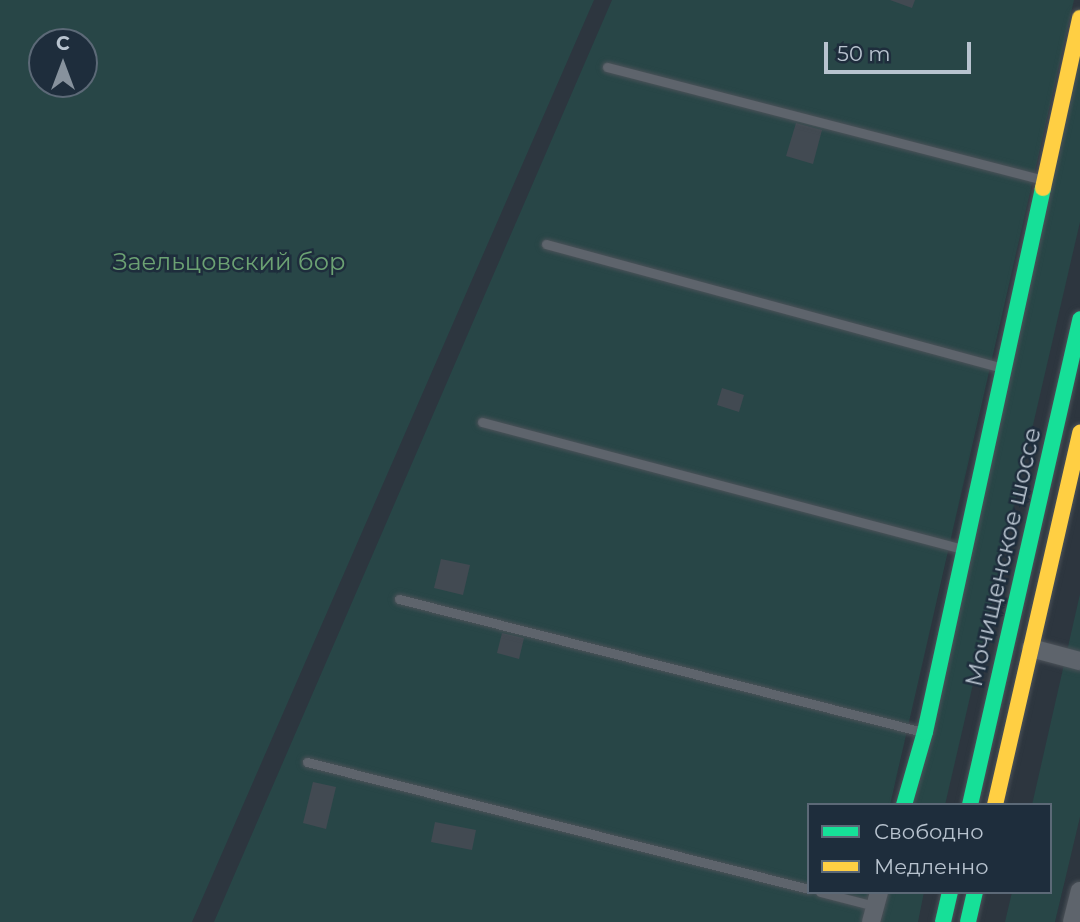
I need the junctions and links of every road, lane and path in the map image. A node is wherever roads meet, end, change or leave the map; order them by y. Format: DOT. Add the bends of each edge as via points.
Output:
graph roads {
  1 [pos="1080,18"];
  2 [pos="607,67"];
  3 [pos="1043,180"];
  4 [pos="546,244"];
  5 [pos="1080,319"];
  6 [pos="1002,368"];
  7 [pos="482,422"];
  8 [pos="1080,433"];
  9 [pos="966,550"];
  10 [pos="399,599"];
  11 [pos="1031,648"];
  12 [pos="1080,661"];
  13 [pos="925,732"];
  14 [pos="307,762"];
  15 [pos="905,803"];
  16 [pos="970,803"];
  17 [pos="995,803"];
  18 [pos="807,888"];
  19 [pos="1080,891"];
  20 [pos="827,894"];
  21 [pos="950,894"];
  22 [pos="975,894"];
  23 [pos="875,907"];
  24 [pos="943,922"];
  25 [pos="968,922"];
  26 [pos="1072,922"];
  1 -- 3 [label="main road"];
  2 -- 3 [label="lane"];
  3 -- 6 [label="main road"];
  4 -- 6 [label="lane"];
  5 -- 16 [label="main road, Мочищенское шоссе"];
  6 -- 9 [label="main road"];
  7 -- 9 [label="lane"];
  8 -- 11 [label="main road"];
  9 -- 13 [label="main road"];
  10 -- 13 [label="lane"];
  11 -- 12 [label="street"];
  11 -- 17 [label="main road"];
  13 -- 15 [label="main road"];
  14 -- 18 [label="lane"];
  19 -- 26 [label="street"];
  20 -- 23 [label="lane"];
  21 -- 24 [label="main road"];
  22 -- 25 [label="main road"];
}
